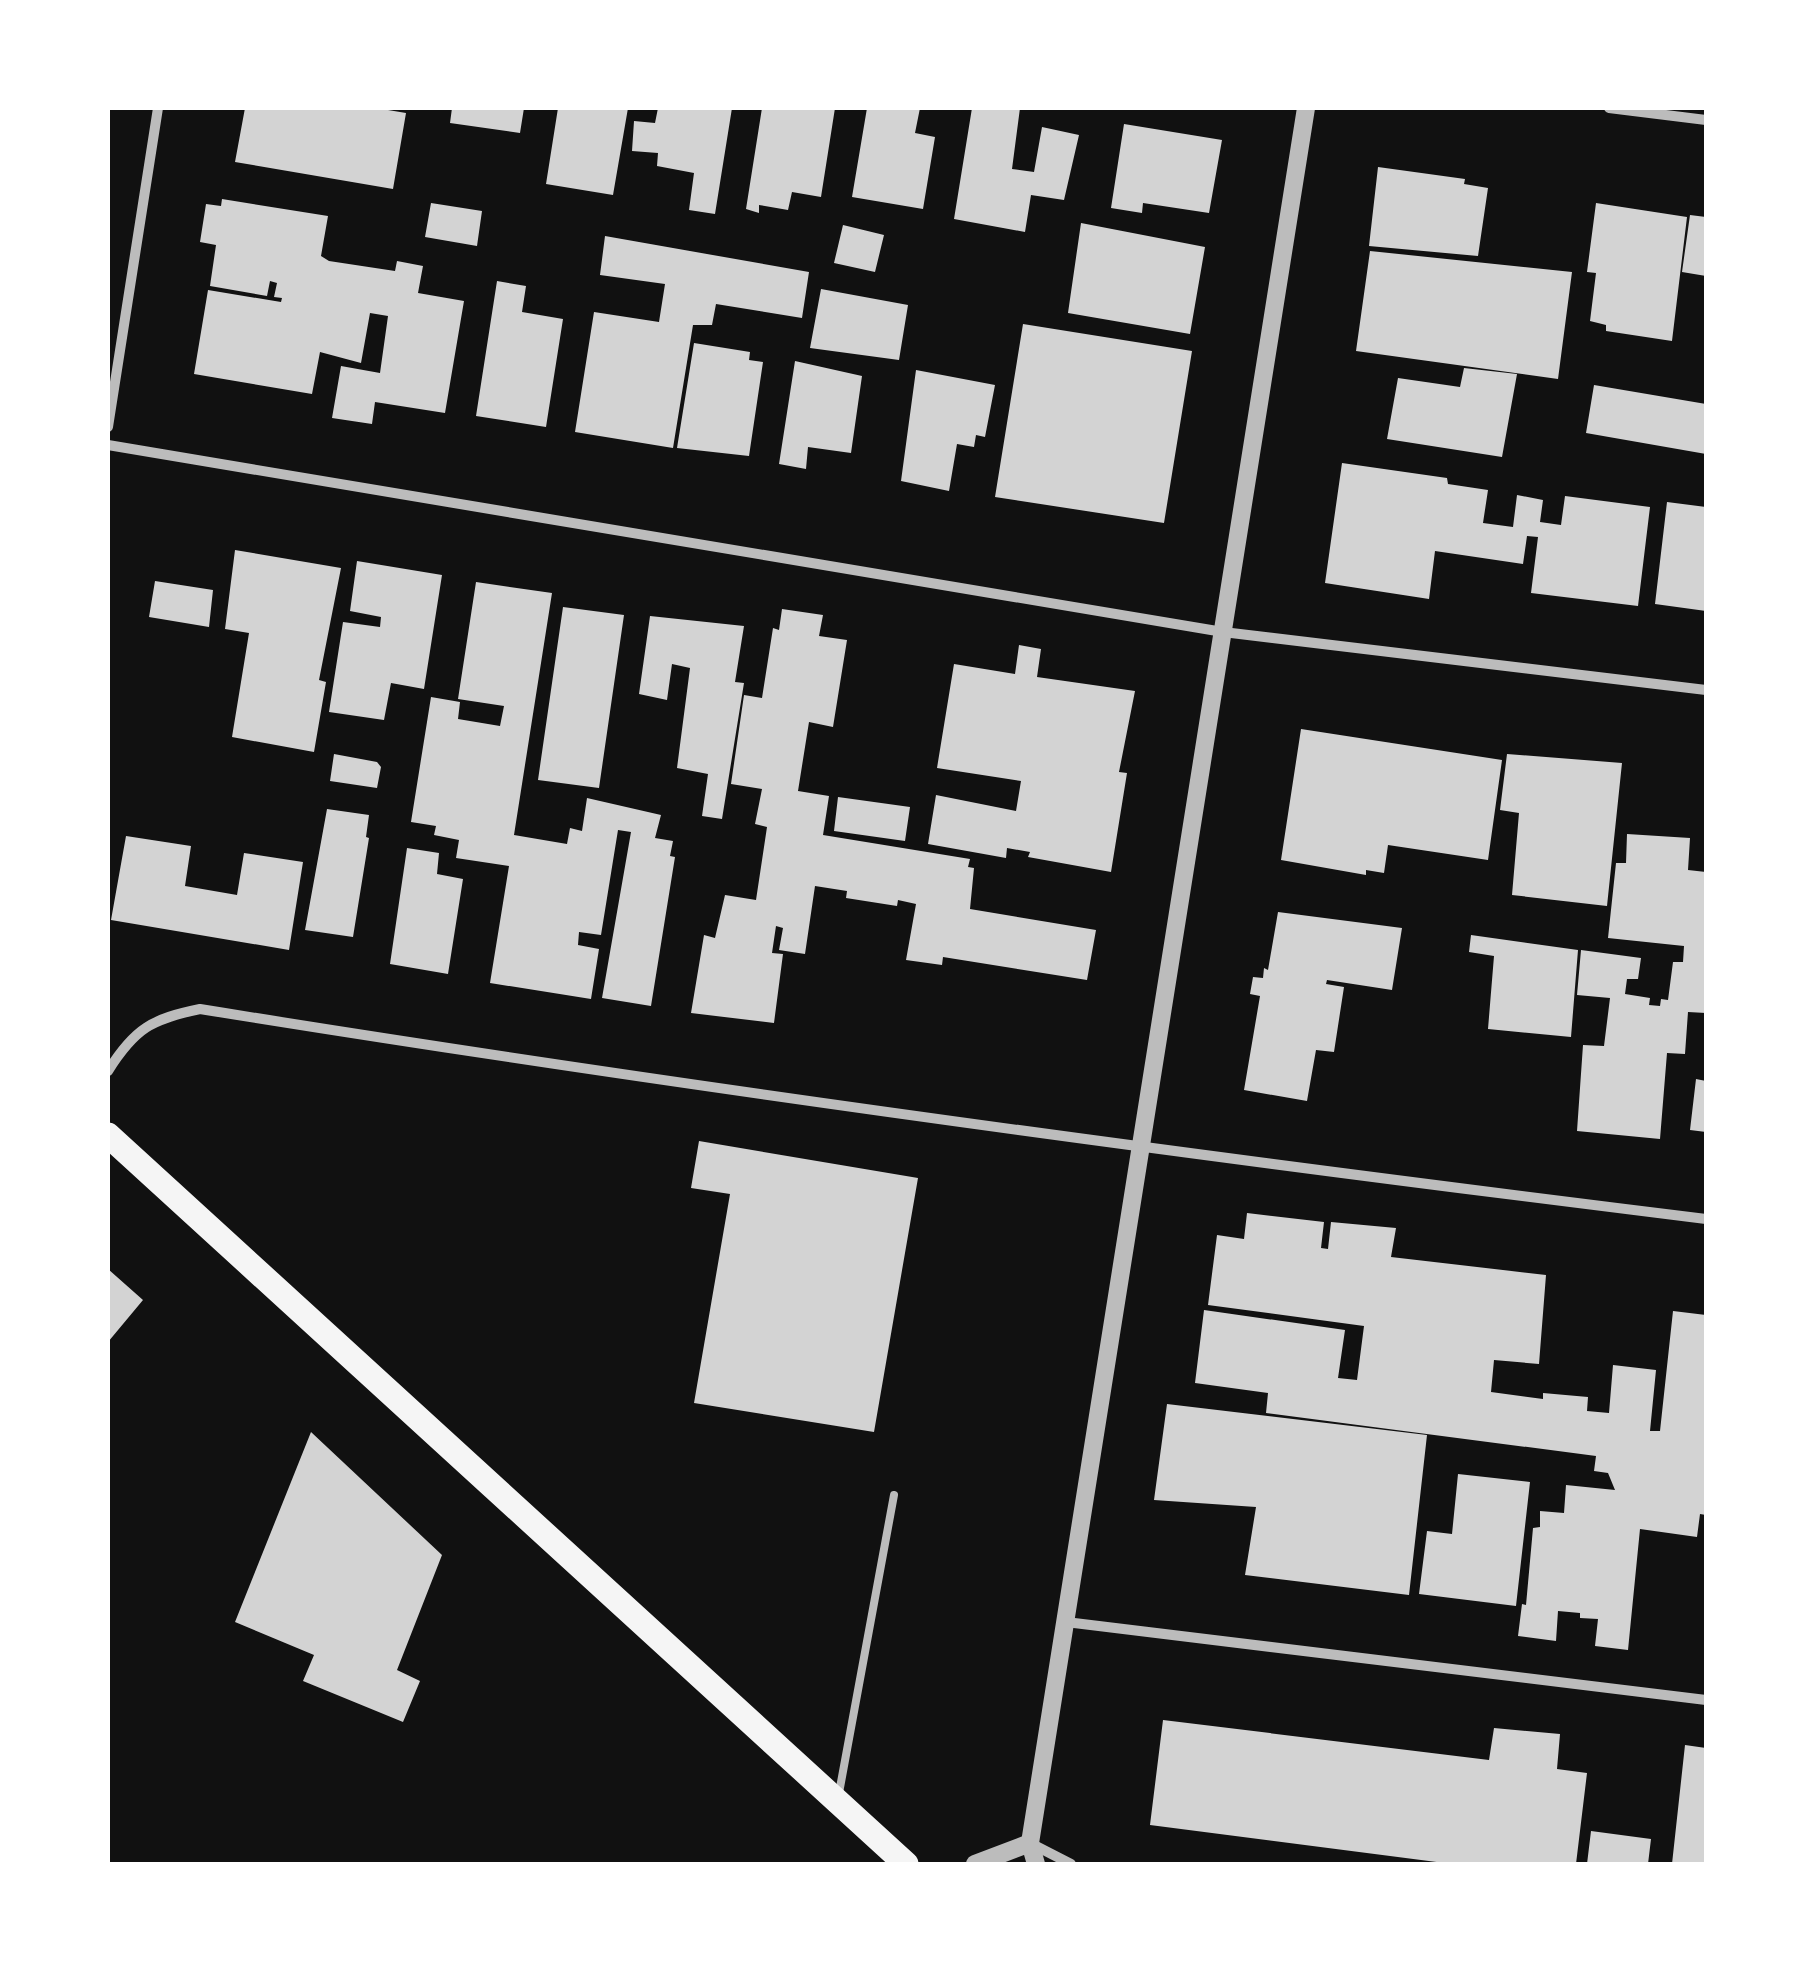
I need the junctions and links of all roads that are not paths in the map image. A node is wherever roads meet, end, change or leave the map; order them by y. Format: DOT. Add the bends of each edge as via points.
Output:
graph roads {
  1 [pos="158,108"];
  2 [pos="1306,108"];
  3 [pos="1609,108"];
  4 [pos="1706,120"];
  5 [pos="108,427"];
  6 [pos="108,445"];
  7 [pos="1223,632"];
  8 [pos="1706,690"];
  9 [pos="108,1070"];
  10 [pos="108,1136"];
  11 [pos="1141,1149"];
  12 [pos="1706,1219"];
  13 [pos="894,1494"];
  14 [pos="1066,1622"];
  15 [pos="1706,1700"];
  16 [pos="837,1802"];
  17 [pos="1030,1843"];
  18 [pos="906,1864"];
  19 [pos="975,1864"];
  20 [pos="1036,1864"];
  21 [pos="1071,1864"];
  1 -- 5 [label="street"];
  2 -- 7 [label="street"];
  3 -- 4 [label="street"];
  6 -- 7 [label="street"];
  7 -- 8 [label="street"];
  7 -- 11 [label="street"];
  9 -- 11 [label="street" via="126,1042 158,1018 200,1008"];
  10 -- 16 [label="main road"];
  11 -- 12 [label="street"];
  11 -- 14 [label="street"];
  13 -- 16 [label="lane"];
  14 -- 15 [label="street"];
  14 -- 17 [label="street"];
  16 -- 18 [label="main road"];
  17 -- 19 [label="street"];
  17 -- 20 [label="street"];
  17 -- 21 [label="street"];
}
